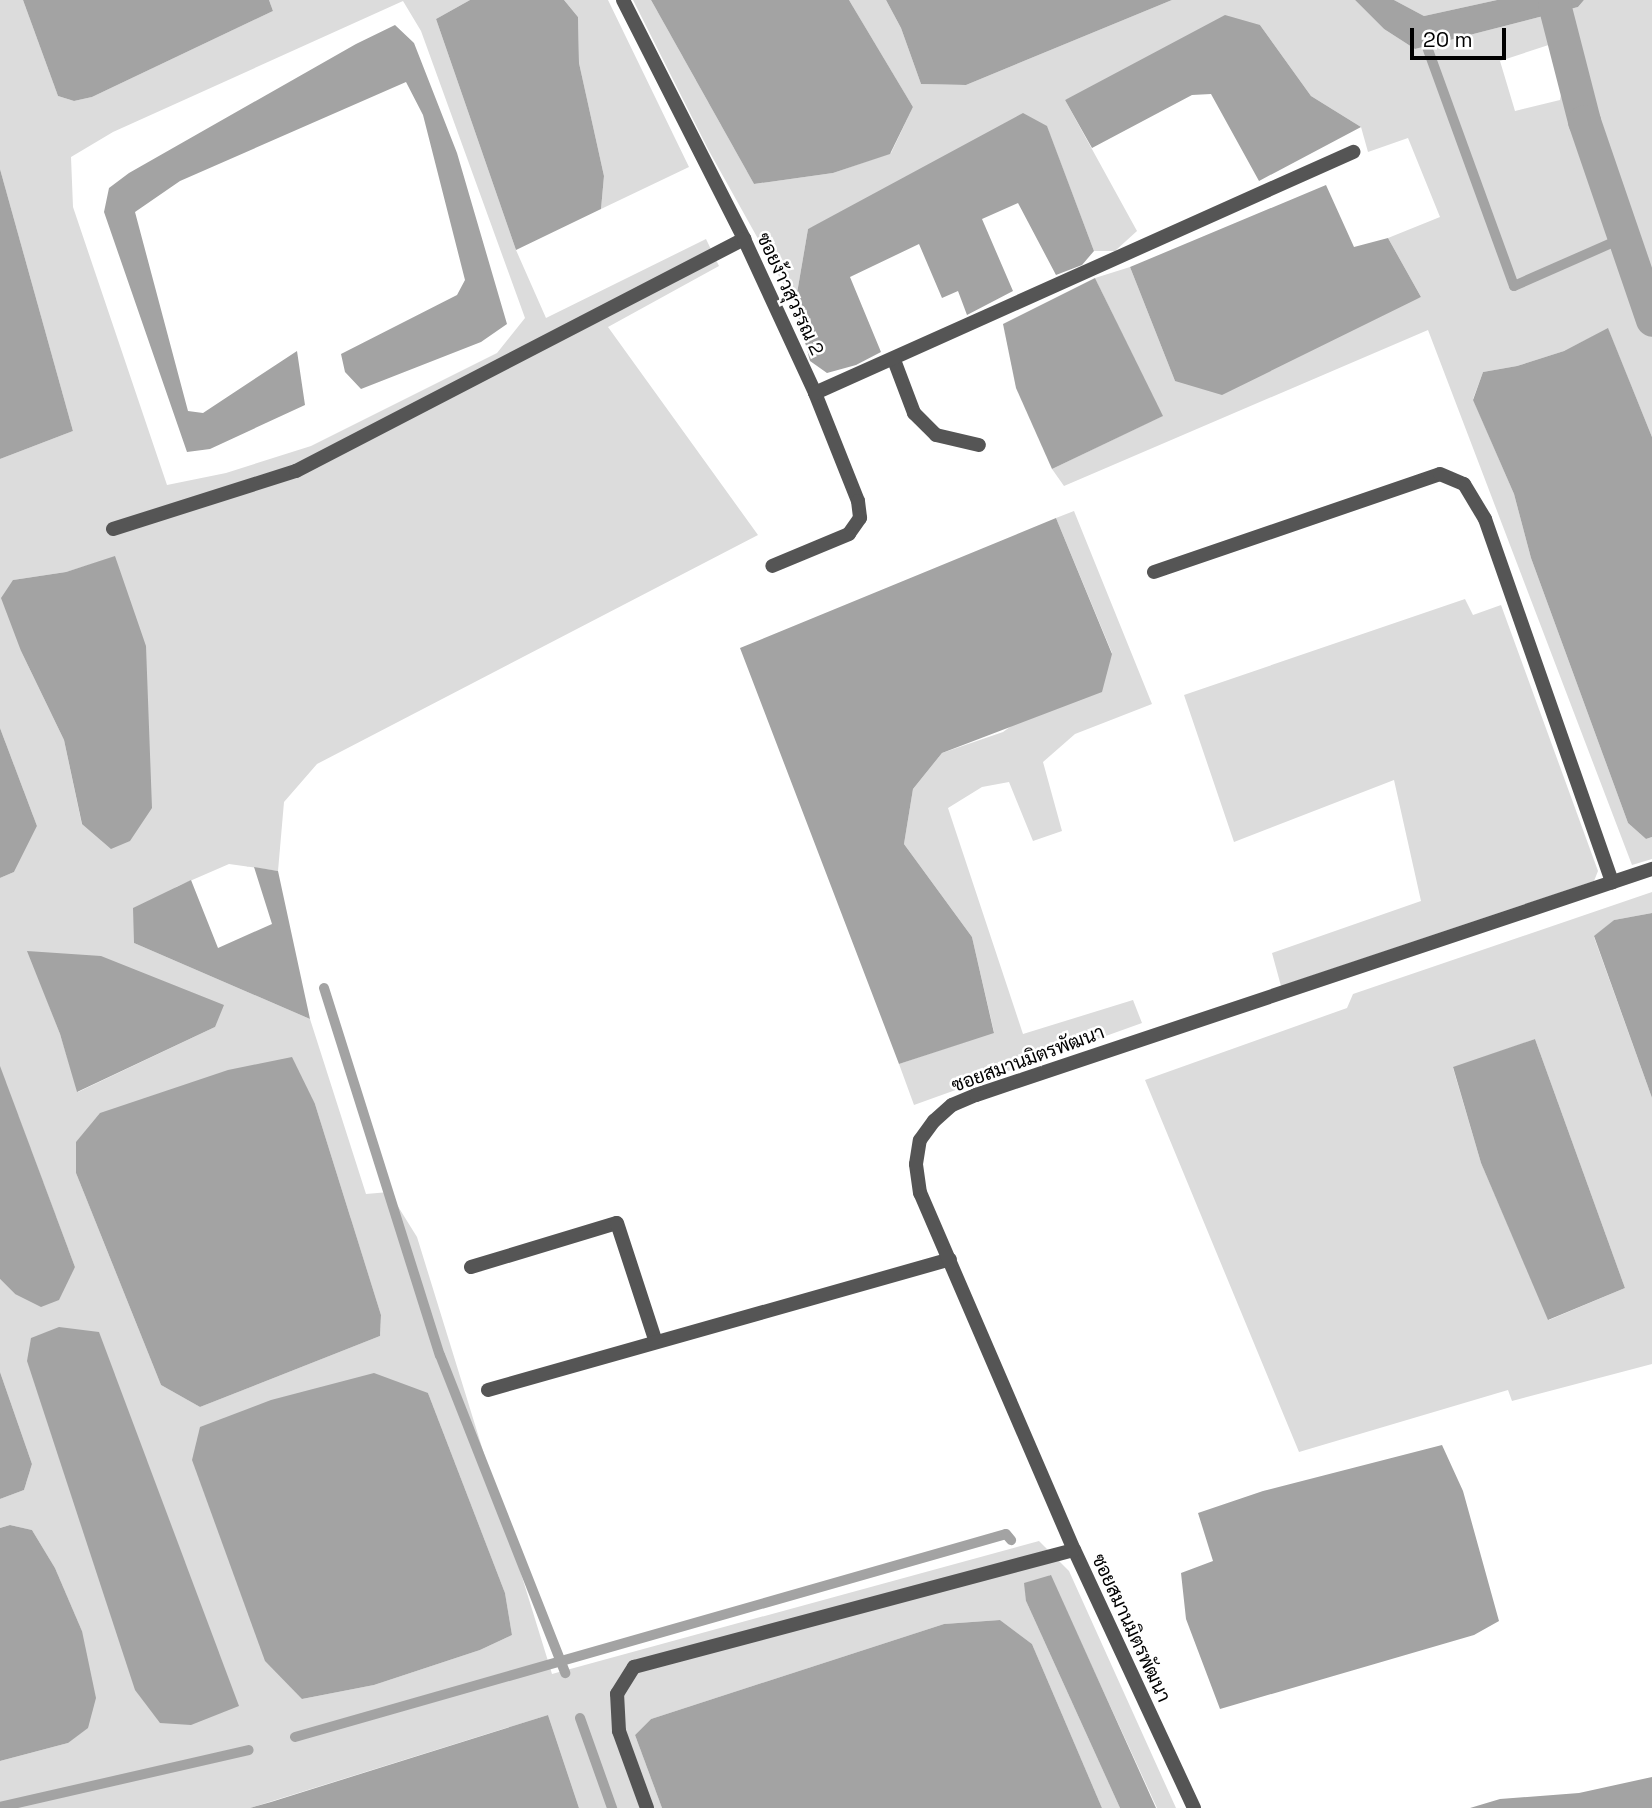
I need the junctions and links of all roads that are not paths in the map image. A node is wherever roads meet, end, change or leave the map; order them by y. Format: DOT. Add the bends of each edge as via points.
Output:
graph roads {
  1 [pos="623,0"];
  2 [pos="1353,152"];
  3 [pos="744,239"];
  4 [pos="894,360"];
  5 [pos="816,393"];
  6 [pos="979,445"];
  7 [pos="113,529"];
  8 [pos="772,566"];
  9 [pos="1154,572"];
  10 [pos="1652,869"];
  11 [pos="1612,882"];
  12 [pos="950,1259"];
  13 [pos="471,1267"];
  14 [pos="656,1342"];
  15 [pos="488,1390"];
  16 [pos="1074,1550"];
  17 [pos="647,1808"];
  18 [pos="1194,1808"];
  1 -- 3 [label="street, ซอยง้าวสุวรรณ 2"];
  2 -- 4 [label="street"];
  3 -- 5 [label="street, ซอยง้าวสุวรรณ 2"];
  3 -- 7 [label="street" via="296,471"];
  4 -- 5 [label="street"];
  4 -- 6 [label="street" via="914,413 936,435"];
  5 -- 8 [label="street, ซอยง้าวสุวรรณ 2" via="858,501 860,518 849,534"];
  9 -- 11 [label="street" via="1440,474 1464,484 1485,519"];
  10 -- 11 [label="street, ซอยสมานมิตรพัฒนา"];
  11 -- 12 [label="street, ซอยสมานมิตรพัฒนา" via="952,1105 920,1140 916,1164 920,1193"];
  12 -- 14 [label="street"];
  12 -- 16 [label="street, ซอยสมานมิตรพัฒนา"];
  13 -- 14 [label="street" via="618,1223"];
  14 -- 15 [label="street"];
  16 -- 17 [label="street" via="634,1667 617,1694 619,1731"];
  16 -- 18 [label="street, ซอยสมานมิตรพัฒนา"];
}
